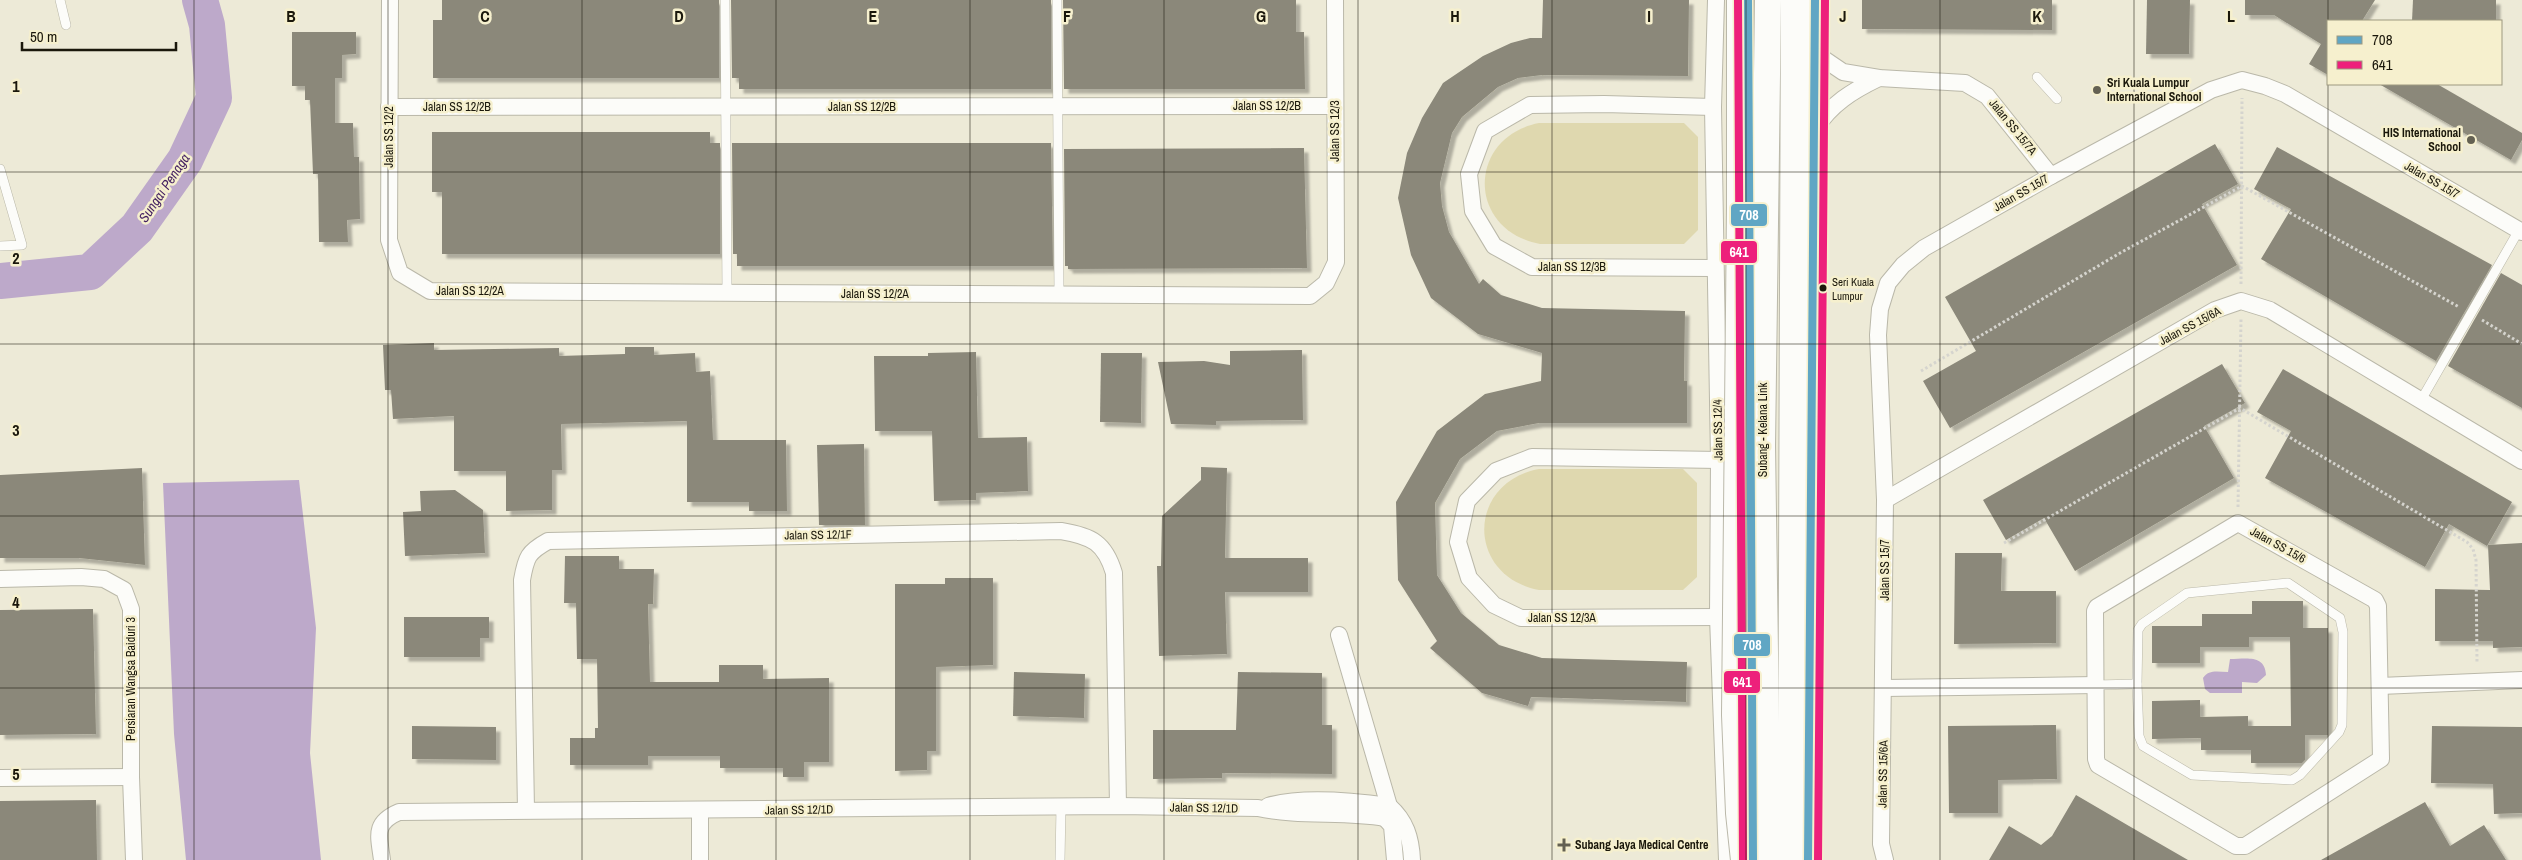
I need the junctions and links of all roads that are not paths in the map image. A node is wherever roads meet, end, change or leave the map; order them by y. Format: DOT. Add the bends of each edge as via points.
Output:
graph roads {
  1 [pos="60,0"];
  2 [pos="390,0"];
  3 [pos="725,0"];
  4 [pos="1057,0"];
  5 [pos="1335,0"];
  6 [pos="1716,0"];
  7 [pos="1740,0"];
  8 [pos="1748,0"];
  9 [pos="1768,0"];
  10 [pos="1794,0"];
  11 [pos="1815,0"];
  12 [pos="66,25"];
  13 [pos="1815,53"];
  14 [pos="2037,76"];
  15 [pos="1880,78"];
  16 [pos="2058,99"];
  17 [pos="1058,106"];
  18 [pos="1335,106"];
  19 [pos="389,107"];
  20 [pos="725,107"];
  21 [pos="1713,107"];
  22 [pos="1815,129"];
  23 [pos="0,169"];
  24 [pos="2051,176"];
  25 [pos="2520,231"];
  26 [pos="0,246"];
  27 [pos="1336,262"];
  28 [pos="1714,268"];
  29 [pos="400,273"];
  30 [pos="727,293"];
  31 [pos="1059,295"];
  32 [pos="2420,402"];
  33 [pos="1719,460"];
  34 [pos="2522,461"];
  35 [pos="1885,500"];
  36 [pos="1751,575"];
  37 [pos="1718,576"];
  38 [pos="0,579"];
  39 [pos="1718,616"];
  40 [pos="1339,635"];
  41 [pos="2522,680"];
  42 [pos="2136,684"];
  43 [pos="2096,685"];
  44 [pos="2380,686"];
  45 [pos="1884,688"];
  46 [pos="131,777"];
  47 [pos="0,778"];
  48 [pos="1118,806"];
  49 [pos="1061,807"];
  50 [pos="526,810"];
  51 [pos="700,811"];
  52 [pos="1387,812"];
  53 [pos="134,860"];
  54 [pos="382,860"];
  55 [pos="700,860"];
  56 [pos="1060,860"];
  57 [pos="1395,860"];
  58 [pos="1412,860"];
  59 [pos="1727,860"];
  60 [pos="1744,860"];
  61 [pos="1752,860"];
  62 [pos="1768,860"];
  63 [pos="1791,860"];
  64 [pos="1808,860"];
  65 [pos="1886,860"];
  1 -- 12 [label="lane"];
  2 -- 19 [label="street, Jalan SS 12/2"];
  3 -- 20 [label="lane"];
  4 -- 17 [label="lane"];
  5 -- 18 [label="street, Jalan SS 12/3"];
  6 -- 21 [label="street, Jalan SS 12/4"];
  7 -- 60 [label="main road, bridge" via="1734,715"];
  8 -- 36 [label="main road"];
  9 -- 62 [label="main road, Subang - Kelana Link" via="1762,446"];
  10 -- 63 [label="main road"];
  11 -- 13 [label="main road"];
  13 -- 15 [label="street, Jalan SS 15/7A" via="1843,72"];
  13 -- 22 [label="main road"];
  14 -- 16 [label="lane"];
  15 -- 22 [label="street" via="1838,101"];
  15 -- 24 [label="street, Jalan SS 15/7A" via="1965,83 1987,96"];
  17 -- 18 [label="street, Jalan SS 12/2B"];
  17 -- 20 [label="street, Jalan SS 12/2B"];
  17 -- 31 [label="lane"];
  18 -- 27 [label="street, Jalan SS 12/3"];
  19 -- 20 [label="street, Jalan SS 12/2B"];
  19 -- 29 [label="street, Jalan SS 12/2" via="389,240"];
  20 -- 30 [label="lane"];
  21 -- 28 [label="street, Jalan SS 12/4"];
  21 -- 28 [label="street, Jalan SS 12/3B" via="1530,105 1485,132 1469,174 1473,211 1494,246 1532,267"];
  22 -- 64 [label="main road"];
  23 -- 26 [label="lane" via="22,245"];
  24 -- 25 [label="street, Jalan SS 15/7" via="2211,90 2242,80 2285,94"];
  24 -- 35 [label="street, Jalan SS 15/7" via="1924,248 1888,283 1880,309 1878,335"];
  25 -- 32 [label="lane" via="2469,313"];
  27 -- 31 [label="street, Jalan SS 12/2A" via="1326,283 1310,296"];
  28 -- 33 [label="street, Jalan SS 12/4"];
  29 -- 30 [label="street, Jalan SS 12/2A" via="430,291"];
  30 -- 31 [label="street, Jalan SS 12/2A"];
  32 -- 34 [label="street, Jalan SS 15/6A"];
  32 -- 35 [label="street, Jalan SS 15/6A" via="2270,310 2241,301 2215,310"];
  33 -- 37 [label="street, Jalan SS 12/4"];
  33 -- 39 [label="street, Jalan SS 12/3A" via="1532,458 1496,471 1467,500 1458,542 1469,578 1494,605 1521,618"];
  35 -- 45 [label="street, Jalan SS 15/7"];
  36 -- 37 [label="street"];
  36 -- 61 [label="main road"];
  37 -- 39 [label="street, Jalan SS 12/4"];
  38 -- 46 [label="street, Persiaran Wangsa Baiduri 3" via="104,579 124,590 131,609"];
  39 -- 59 [label="street, Jalan SS 12/4"];
  40 -- 52 [label="street"];
  41 -- 44 [label="street"];
  42 -- 42 [label="lane" via="2139,736 2143,746 2151,751 2192,775 2292,780 2340,732 2343,632 2340,618 2288,583 2187,594 2138,630"];
  42 -- 43 [label="lane"];
  43 -- 44 [label="street, Jalan SS 15/6" via="2098,765 2236,846 2245,846 2381,759"];
  43 -- 44 [label="street, Jalan SS 15/6" via="2097,607 2238,523 2375,600 2378,606"];
  43 -- 45 [label="street"];
  45 -- 65 [label="street, Jalan SS 15/6A" via="1882,844"];
  46 -- 47 [label="street"];
  46 -- 53 [label="street, Persiaran Wangsa Baiduri 3"];
  48 -- 49 [label="street, Jalan SS 12/1D"];
  48 -- 50 [label="street, Jalan SS 12/1F" via="1114,573 1109,556 1097,543 1082,534 1061,531 548,540 532,549 522,580"];
  48 -- 52 [label="street, Jalan SS 12/1D" via="1258,808 1281,802 1372,803"];
  49 -- 51 [label="street, Jalan SS 12/1D"];
  49 -- 56 [label="lane"];
  50 -- 51 [label="street, Jalan SS 12/1D"];
  50 -- 54 [label="street, Jalan SS 12/1D" via="399,812 385,818 378,830"];
  51 -- 55 [label="street"];
  52 -- 57 [label="street" via="1392,826"];
  52 -- 58 [label="street" via="1403,820"];
}
